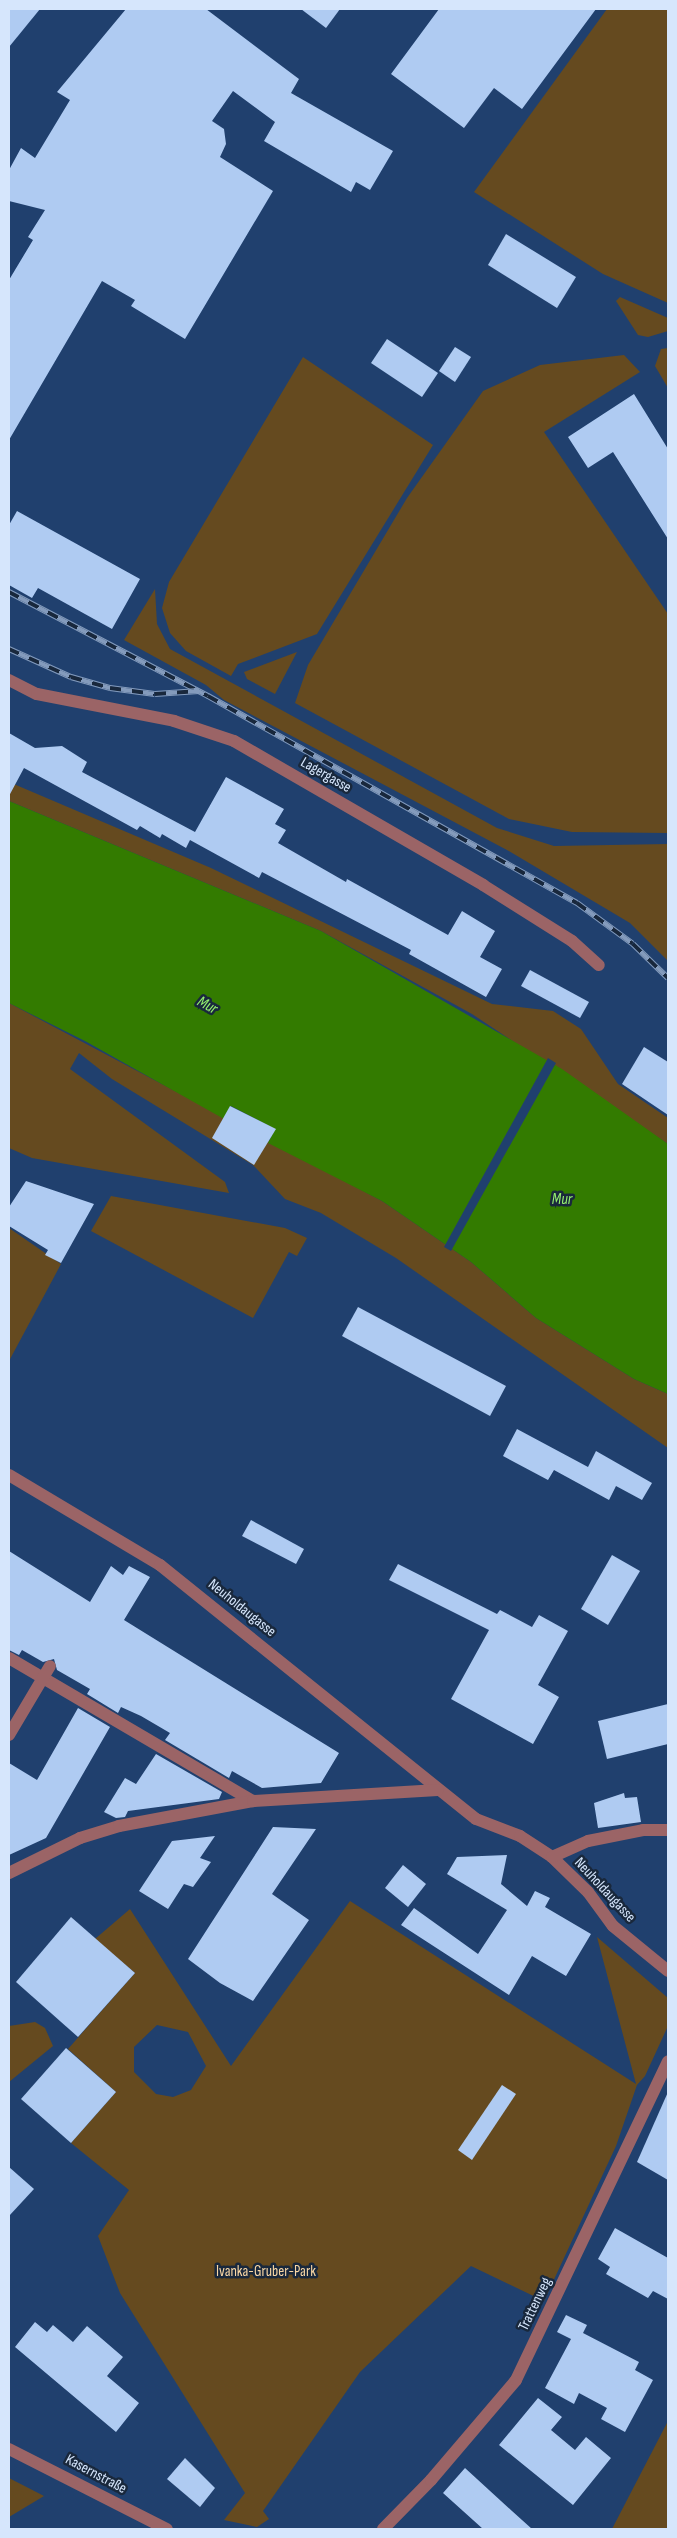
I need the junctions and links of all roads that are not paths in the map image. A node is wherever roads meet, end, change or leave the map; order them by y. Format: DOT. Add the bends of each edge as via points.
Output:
graph roads {
  1 [pos="9,680"];
  2 [pos="599,965"];
  3 [pos="9,1475"];
  4 [pos="9,1658"];
  5 [pos="50,1666"];
  6 [pos="43,1678"];
  7 [pos="9,1736"];
  8 [pos="438,1790"];
  9 [pos="253,1801"];
  10 [pos="668,1830"];
  11 [pos="552,1857"];
  12 [pos="9,1873"];
  13 [pos="668,1971"];
  14 [pos="668,2061"];
  15 [pos="9,2449"];
  16 [pos="167,2529"];
  17 [pos="383,2529"];
  1 -- 2 [label="street, Lagergasse" via="37,694 174,721 234,741 483,885 572,941"];
  3 -- 8 [label="street, Neuholdaugasse" via="160,1565"];
  4 -- 6 [label="street"];
  5 -- 6 [label="street"];
  6 -- 7 [label="street"];
  6 -- 9 [label="street"];
  8 -- 9 [label="street"];
  8 -- 11 [label="street, Neuholdaugasse" via="476,1819 520,1836"];
  9 -- 12 [label="street" via="119,1826 80,1838"];
  10 -- 11 [label="street" via="643,1830 588,1841"];
  11 -- 13 [label="street, Neuholdaugasse" via="588,1892 613,1926"];
  14 -- 17 [label="street, Trattenweg" via="516,2380"];
  15 -- 16 [label="street, Kasernstraße"];
}
